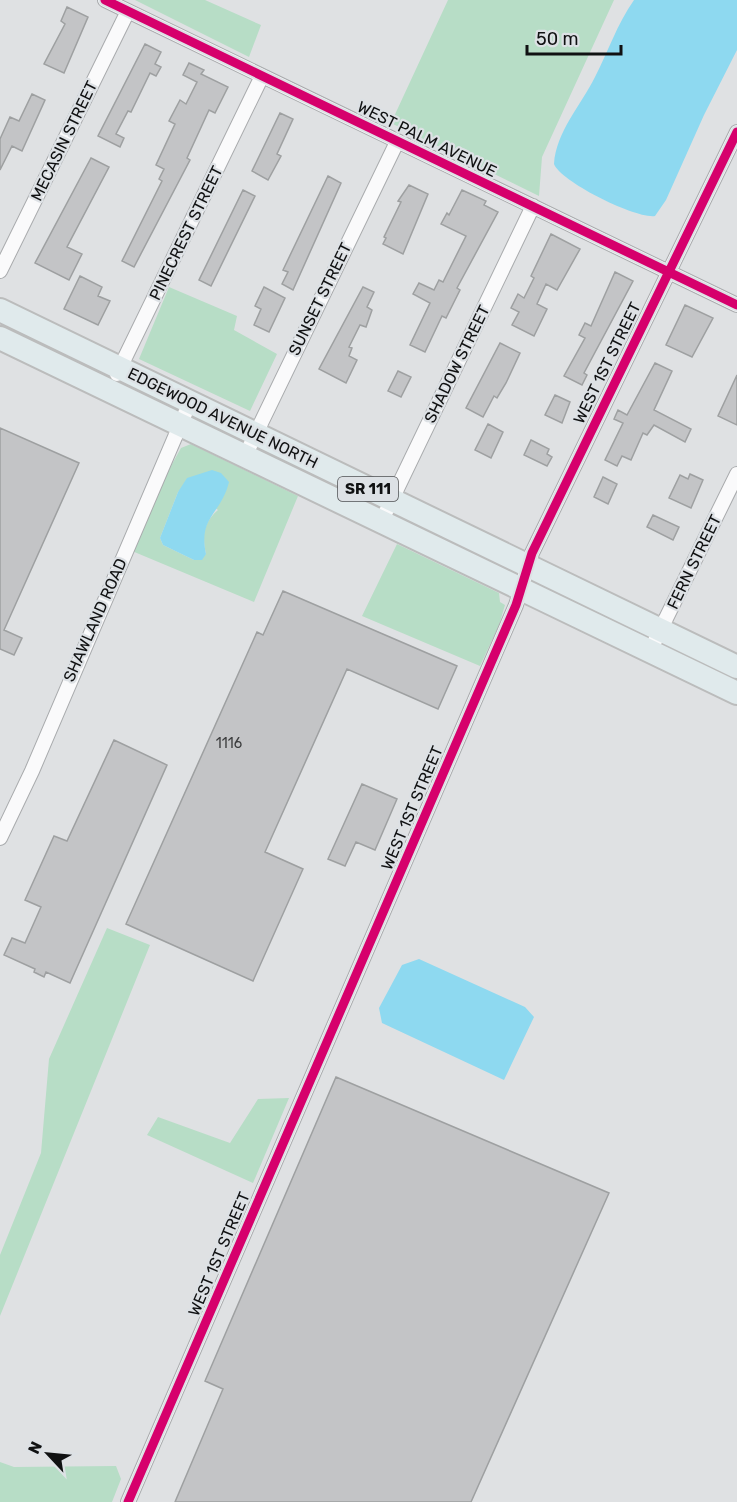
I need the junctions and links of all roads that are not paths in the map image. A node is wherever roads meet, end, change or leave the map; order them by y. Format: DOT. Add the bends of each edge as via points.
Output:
graph roads {
  1 [pos="105,0"];
  2 [pos="128,11"];
  3 [pos="262,76"];
  4 [pos="737,132"];
  5 [pos="397,142"];
  6 [pos="533,206"];
  7 [pos="0,271"];
  8 [pos="668,272"];
  9 [pos="737,305"];
  10 [pos="0,310"];
  11 [pos="0,338"];
  12 [pos="120,368"];
  13 [pos="109,391"];
  14 [pos="190,402"];
  15 [pos="180,425"];
  16 [pos="255,434"];
  17 [pos="245,456"];
  18 [pos="737,474"];
  19 [pos="391,500"];
  20 [pos="381,522"];
  21 [pos="529,566"];
  22 [pos="522,590"];
  23 [pos="661,630"];
  24 [pos="650,651"];
  25 [pos="737,667"];
  26 [pos="737,693"];
  27 [pos="0,838"];
  28 [pos="128,1502"];
  1 -- 2 [label="street, WEST PALM AVENUE"];
  2 -- 3 [label="street, WEST PALM AVENUE"];
  2 -- 7 [label="street, MECASIN STREET"];
  3 -- 5 [label="street, WEST PALM AVENUE"];
  3 -- 12 [label="street, PINECREST STREET"];
  4 -- 8 [label="street, WEST 1ST STREET"];
  5 -- 6 [label="street, WEST PALM AVENUE"];
  5 -- 16 [label="street, SUNSET STREET"];
  6 -- 8 [label="street, WEST PALM AVENUE"];
  6 -- 19 [label="street, SHADOW STREET"];
  8 -- 9 [label="street, WEST PALM AVENUE"];
  8 -- 21 [label="street, WEST 1ST STREET"];
  10 -- 12 [label="main road, EDGEWOOD AVENUE NORTH / SR 111"];
  11 -- 13 [label="main road, EDGEWOOD AVENUE NORTH / SR 111"];
  12 -- 13 [label="street, PINECREST STREET"];
  12 -- 14 [label="main road, EDGEWOOD AVENUE NORTH / SR 111"];
  13 -- 15 [label="main road, EDGEWOOD AVENUE NORTH / SR 111"];
  14 -- 15 [label="street, SHAWLAND ROAD"];
  14 -- 16 [label="main road, EDGEWOOD AVENUE NORTH / SR 111"];
  15 -- 17 [label="main road, EDGEWOOD AVENUE NORTH / SR 111"];
  15 -- 27 [label="street, SHAWLAND ROAD"];
  16 -- 17 [label="street, SUNSET STREET"];
  16 -- 19 [label="main road, EDGEWOOD AVENUE NORTH / SR 111"];
  17 -- 20 [label="main road, EDGEWOOD AVENUE NORTH / SR 111"];
  18 -- 23 [label="street, FERN STREET"];
  19 -- 20 [label="street, SHADOW STREET"];
  19 -- 21 [label="main road, EDGEWOOD AVENUE NORTH / SR 111"];
  20 -- 22 [label="main road, EDGEWOOD AVENUE NORTH / SR 111"];
  21 -- 22 [label="street, WEST 1ST STREET"];
  21 -- 23 [label="main road, EDGEWOOD AVENUE NORTH / SR 111"];
  22 -- 24 [label="main road, EDGEWOOD AVENUE NORTH / SR 111"];
  22 -- 28 [label="street, WEST 1ST STREET"];
  23 -- 24 [label="street, FERN STREET"];
  23 -- 25 [label="main road, EDGEWOOD AVENUE NORTH / SR 111"];
  24 -- 26 [label="main road, EDGEWOOD AVENUE NORTH / SR 111"];
}
